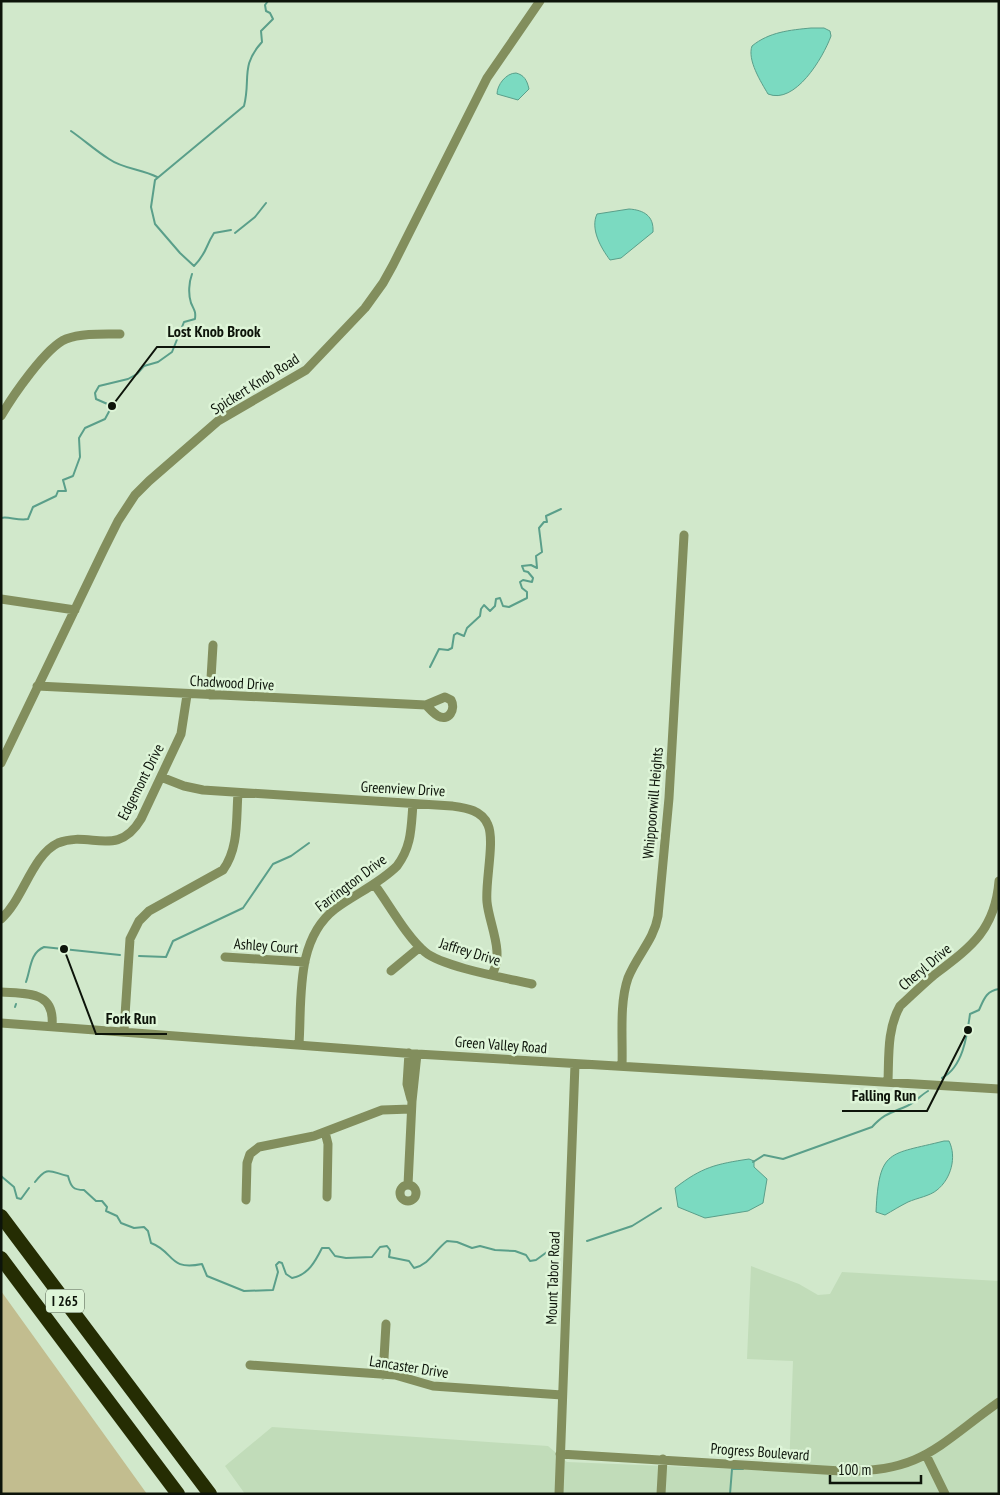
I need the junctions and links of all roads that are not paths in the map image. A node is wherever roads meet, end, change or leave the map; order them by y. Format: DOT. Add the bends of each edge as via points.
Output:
graph roads {
  1 [pos="540,1"];
  2 [pos="120,334"];
  3 [pos="1,416"];
  4 [pos="684,535"];
  5 [pos="1,600"];
  6 [pos="75,610"];
  7 [pos="213,645"];
  8 [pos="37,686"];
  9 [pos="187,695"];
  10 [pos="210,695"];
  11 [pos="426,705"];
  12 [pos="1,763"];
  13 [pos="161,777"];
  14 [pos="238,792"];
  15 [pos="414,804"];
  16 [pos="999,881"];
  17 [pos="374,884"];
  18 [pos="1,919"];
  19 [pos="420,947"];
  20 [pos="225,957"];
  21 [pos="305,962"];
  22 [pos="391,971"];
  23 [pos="492,974"];
  24 [pos="532,984"];
  25 [pos="1,992"];
  26 [pos="1,1023"];
  27 [pos="52,1026"];
  28 [pos="124,1031"];
  29 [pos="300,1044"];
  30 [pos="413,1053"];
  31 [pos="575,1064"];
  32 [pos="622,1066"];
  33 [pos="888,1082"];
  34 [pos="999,1089"];
  35 [pos="411,1105"];
  36 [pos="325,1132"];
  37 [pos="408,1185"];
  38 [pos="326,1197"];
  39 [pos="246,1200"];
  40 [pos="1,1216"];
  41 [pos="1,1258"];
  42 [pos="386,1324"];
  43 [pos="250,1365"];
  44 [pos="383,1375"];
  45 [pos="562,1395"];
  46 [pos="999,1402"];
  47 [pos="560,1454"];
  48 [pos="926,1455"];
  49 [pos="663,1459"];
  50 [pos="178,1494"];
  51 [pos="210,1494"];
  52 [pos="559,1494"];
  53 [pos="661,1494"];
  54 [pos="945,1494"];
  1 -- 6 [label="street, Spickert Knob Road" via="487,78 377,291 306,370 218,421 149,480 118,520"];
  2 -- 3 [label="street" via="73,337 60,342 44,356"];
  4 -- 32 [label="street, Whippoorwill Heights" via="669,798 658,916 654,934 626,985"];
  5 -- 6 [label="street"];
  6 -- 8 [label="street, Spickert Knob Road"];
  7 -- 10 [label="street"];
  8 -- 9 [label="street, Chadwood Drive"];
  8 -- 12 [label="street, Spickert Knob Road"];
  9 -- 10 [label="street, Chadwood Drive"];
  9 -- 13 [label="street, Edgemont Drive" via="183,728"];
  10 -- 11 [label="street, Chadwood Drive"];
  13 -- 14 [label="street, Greenview Drive" via="190,788"];
  13 -- 18 [label="street, Edgemont Drive" via="141,819 128,835 110,842 73,840 53,846 39,861 10,910"];
  14 -- 15 [label="street, Greenview Drive"];
  14 -- 28 [label="street" via="235,844 223,870 148,911 130,939"];
  15 -- 17 [label="street, Farrington Drive" via="411,838 405,855"];
  15 -- 23 [label="street, Greenview Drive" via="467,808 480,814 488,825 491,838 487,894 497,951"];
  16 -- 33 [label="street, Cheryl Drive" via="995,908 978,939 900,1006 891,1028"];
  17 -- 19 [label="street, Jaffrey Drive"];
  17 -- 21 [label="street, Farrington Drive" via="323,920 310,942"];
  19 -- 22 [label="street"];
  19 -- 23 [label="street, Jaffrey Drive" via="444,962"];
  20 -- 21 [label="street, Ashley Court"];
  21 -- 29 [label="street, Farrington Drive"];
  23 -- 24 [label="street, Jaffrey Drive"];
  25 -- 27 [label="street" via="30,994 43,999 52,1011"];
  26 -- 27 [label="street, Green Valley Road"];
  27 -- 28 [label="street, Green Valley Road"];
  28 -- 29 [label="street, Green Valley Road"];
  29 -- 30 [label="street, Green Valley Road"];
  30 -- 31 [label="street, Green Valley Road"];
  30 -- 35 [label="street"];
  31 -- 32 [label="street, Green Valley Road"];
  31 -- 45 [label="street, Mount Tabor Road"];
  32 -- 33 [label="street, Green Valley Road"];
  33 -- 34 [label="street, Green Valley Road"];
  35 -- 36 [label="street" via="382,1110"];
  35 -- 37 [label="street"];
  36 -- 38 [label="street" via="328,1144"];
  36 -- 39 [label="street" via="259,1146 254,1150 246,1163"];
  40 -- 51 [label="highway, I 265"];
  41 -- 50 [label="highway, I 265"];
  42 -- 44 [label="street"];
  43 -- 44 [label="street, Lancaster Drive"];
  44 -- 45 [label="street, Lancaster Drive" via="411,1378 433,1386"];
  45 -- 47 [label="street, Mount Tabor Road"];
  46 -- 48 [label="street, Progress Boulevard"];
  47 -- 49 [label="street, Progress Boulevard"];
  47 -- 52 [label="street, Mount Tabor Road"];
  48 -- 49 [label="street, Progress Boulevard" via="899,1467 860,1471"];
  48 -- 54 [label="street"];
  49 -- 53 [label="street"];
}
